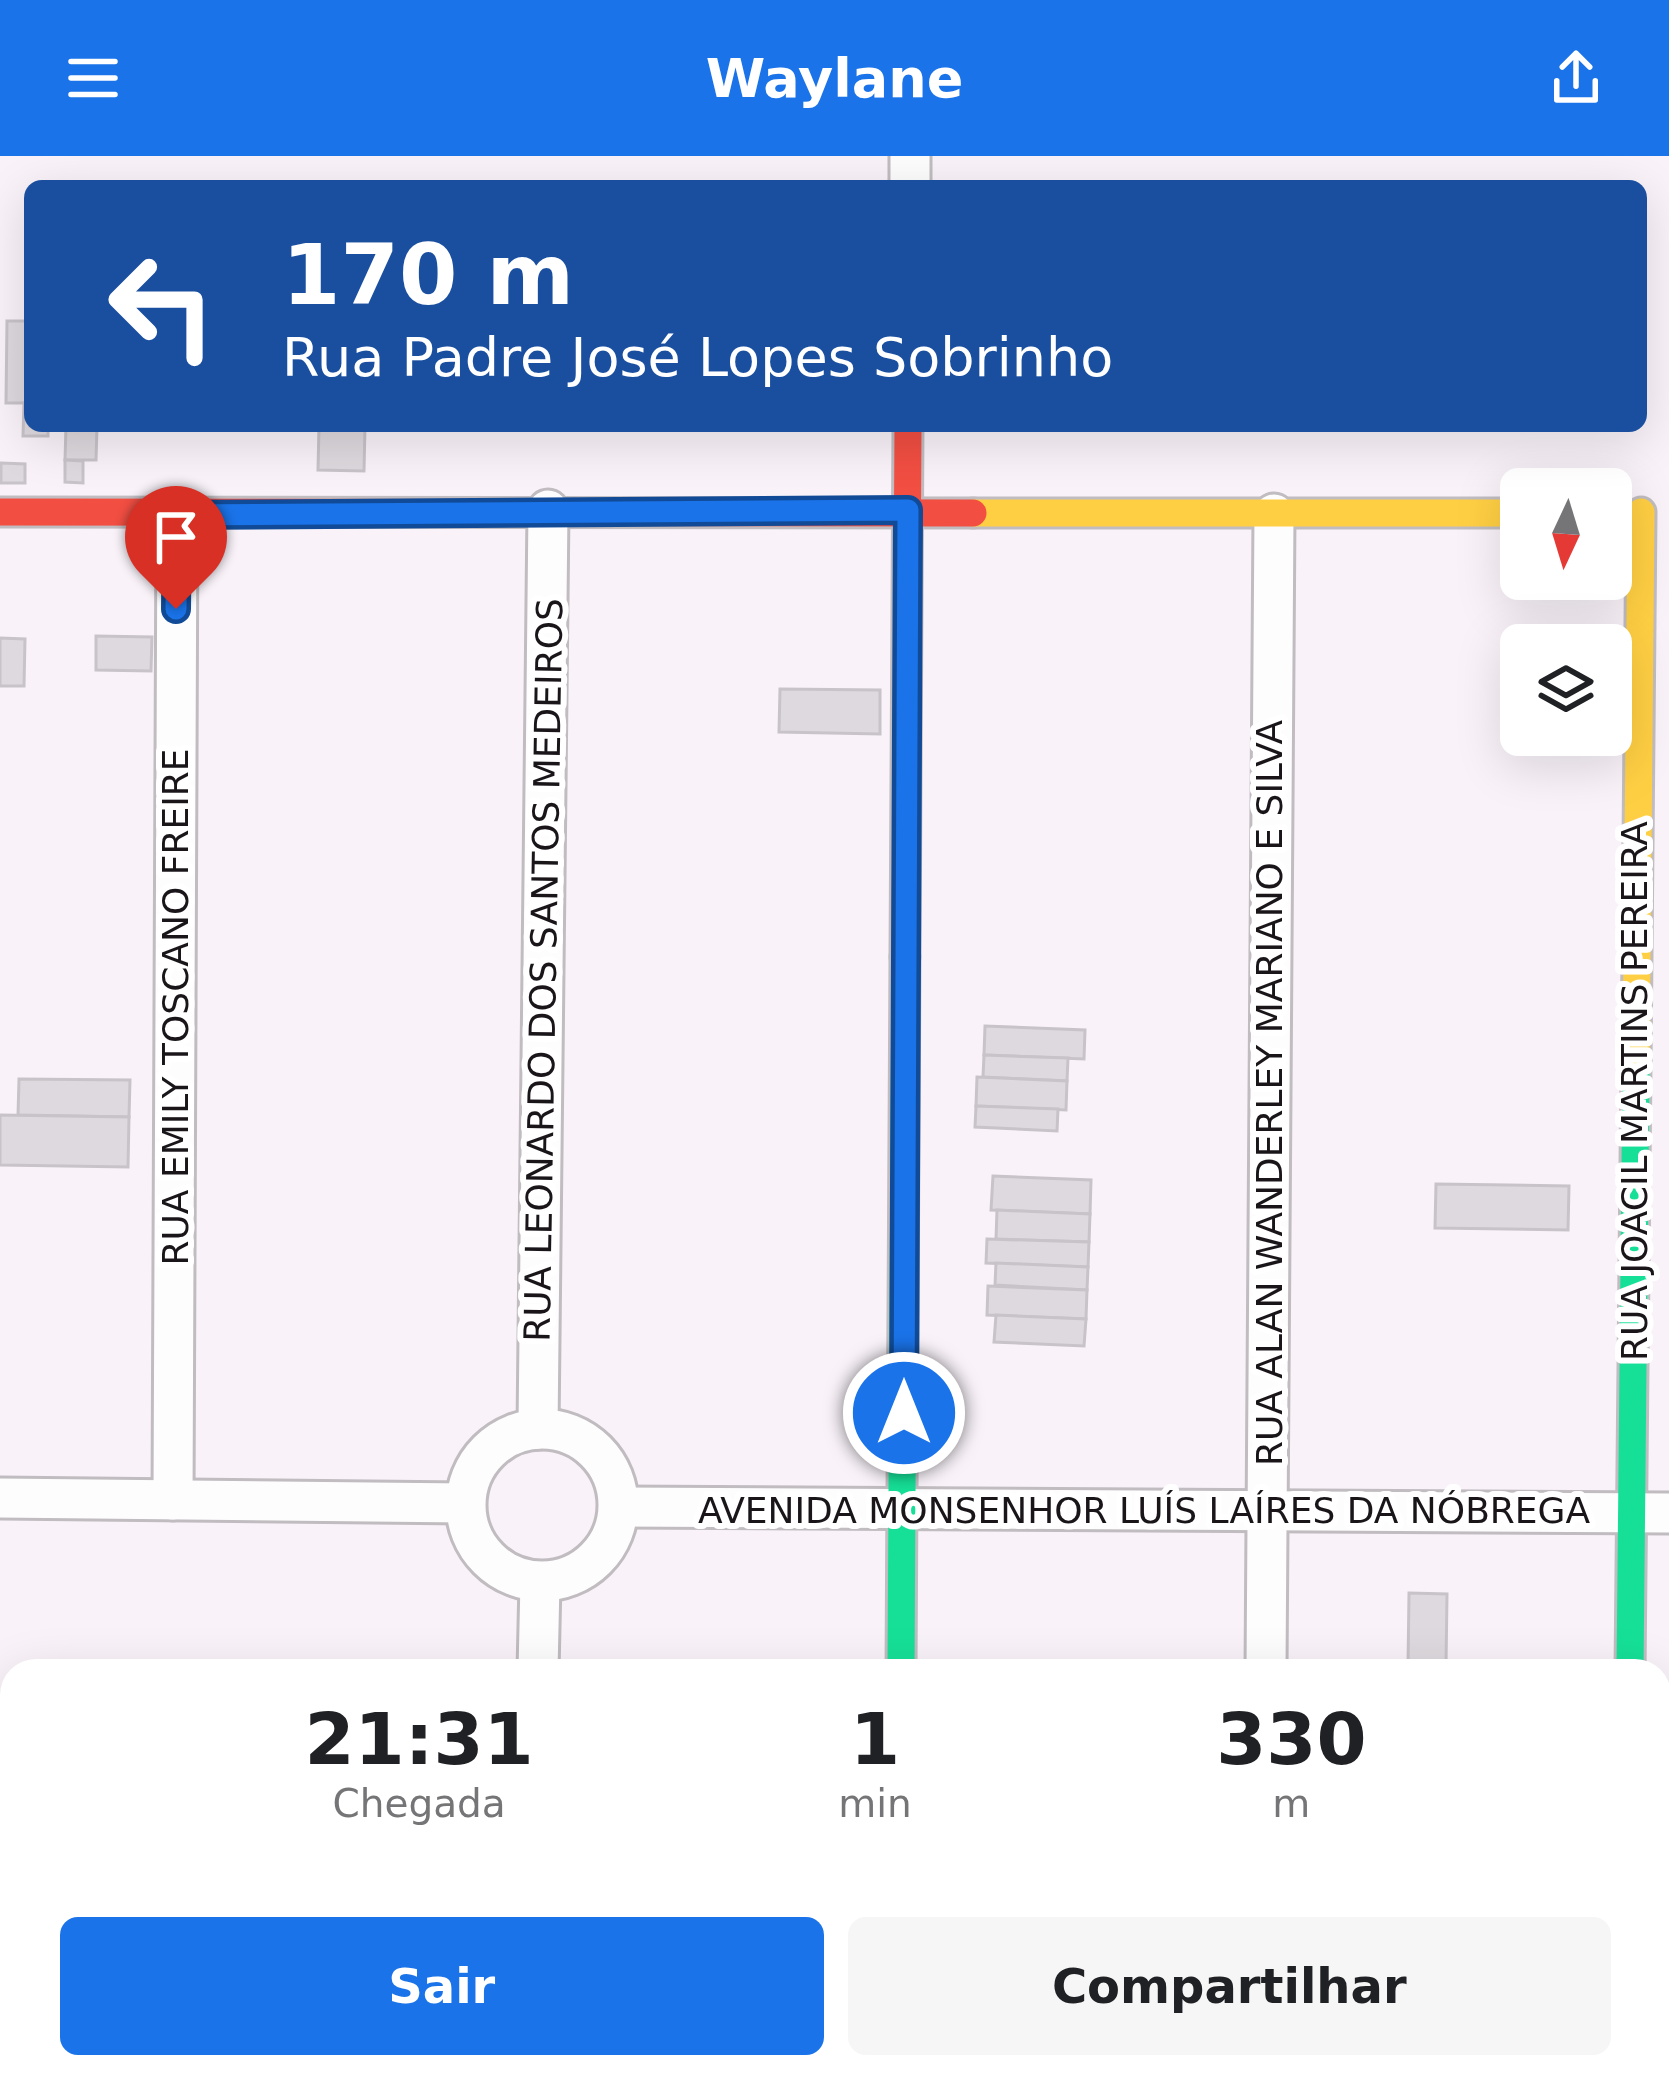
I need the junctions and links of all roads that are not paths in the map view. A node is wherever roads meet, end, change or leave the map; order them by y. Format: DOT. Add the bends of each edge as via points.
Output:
graph roads {
  1 [pos="908,432"];
  2 [pos="548,510"];
  3 [pos="908,510"];
  4 [pos="0,512"];
  5 [pos="1640,512"];
  6 [pos="1500,513"];
  7 [pos="1274,514"];
  8 [pos="177,515"];
  9 [pos="1653,716"];
  10 [pos="538,1429"];
  11 [pos="0,1498"];
  12 [pos="173,1500"];
  13 [pos="465,1503"];
  14 [pos="620,1508"];
  15 [pos="904,1508"];
  16 [pos="1266,1510"];
  17 [pos="1650,1513"];
  18 [pos="540,1582"];
  19 [pos="538,1659"];
  20 [pos="901,1659"];
  21 [pos="1266,1659"];
  22 [pos="1632,1659"];
  1 -- 3 [label="street"];
  2 -- 3 [label="street"];
  2 -- 8 [label="street"];
  2 -- 10 [label="street, RUA LEONARDO DOS SANTOS MEDEIROS"];
  3 -- 7 [label="street"];
  3 -- 15 [label="street"];
  4 -- 8 [label="street"];
  5 -- 9 [label="street, RUA JOACIL MARTINS PEREIRA"];
  6 -- 7 [label="street"];
  7 -- 16 [label="street, RUA ALAN WANDERLEY MARIANO E SILVA"];
  8 -- 12 [label="street, RUA EMILY TOSCANO FREIRE"];
  9 -- 17 [label="street, RUA JOACIL MARTINS PEREIRA"];
  10 -- 13 [label="street" via="516,1433 479,1460"];
  10 -- 14 [label="street" via="559,1430 596,1450 610,1467"];
  11 -- 12 [label="street"];
  12 -- 13 [label="street"];
  13 -- 18 [label="street" via="478,1548 495,1566"];
  14 -- 15 [label="street, AVENIDA MONSENHOR LUÍS LAÍRES DA NÓBREGA"];
  14 -- 18 [label="street" via="604,1552 564,1579"];
  15 -- 16 [label="street, AVENIDA MONSENHOR LUÍS LAÍRES DA NÓBREGA"];
  15 -- 20 [label="street"];
  16 -- 17 [label="street, AVENIDA MONSENHOR LUÍS LAÍRES DA NÓBREGA"];
  16 -- 21 [label="street, RUA ALAN WANDERLEY MARIANO E SILVA"];
  17 -- 22 [label="street, RUA JOACIL MARTINS PEREIRA"];
  18 -- 19 [label="street"];
}
